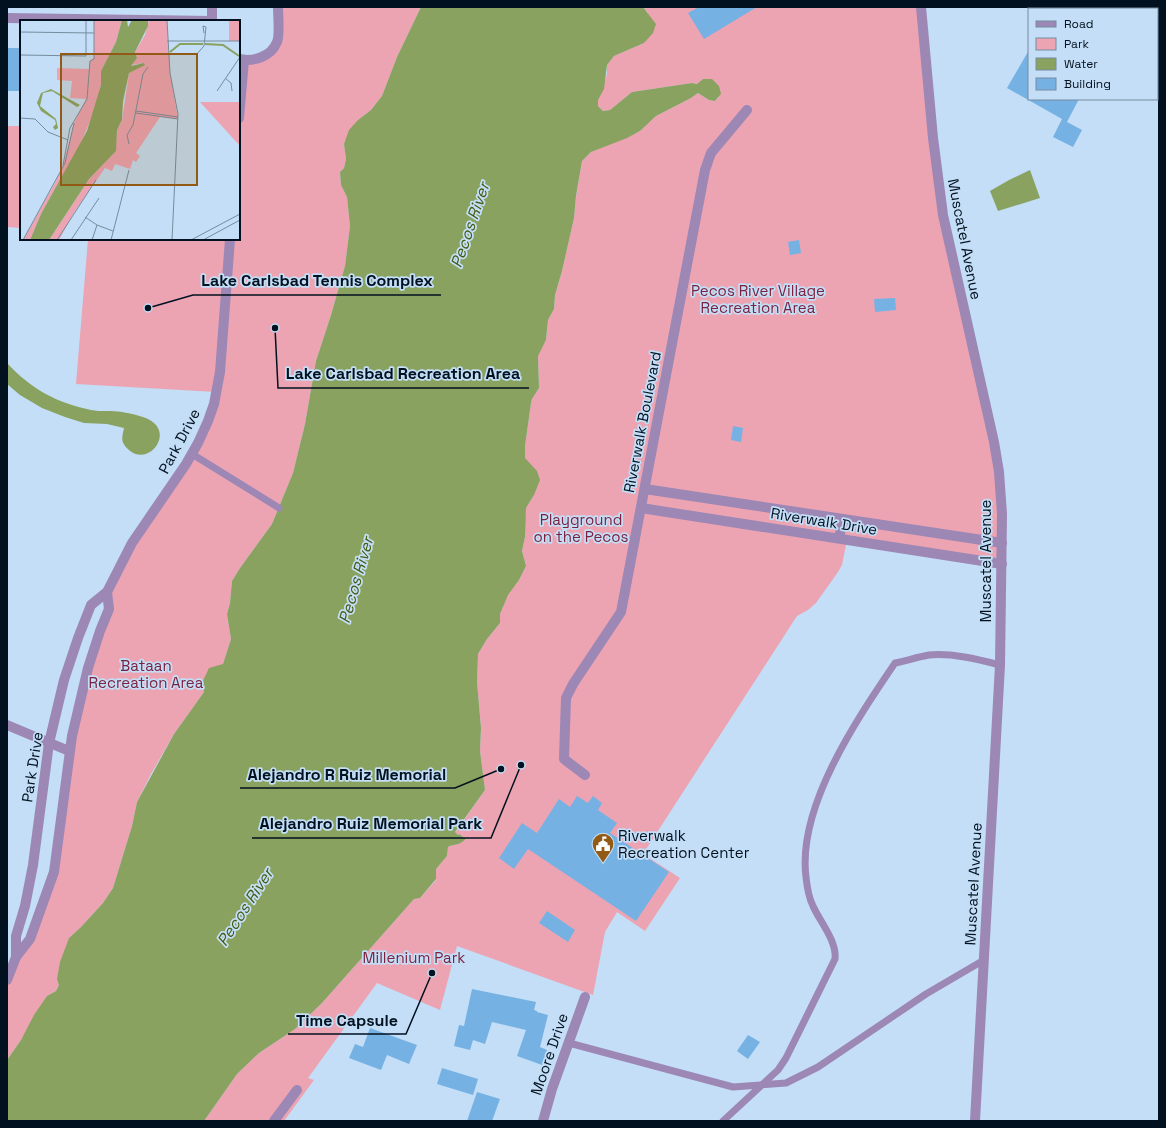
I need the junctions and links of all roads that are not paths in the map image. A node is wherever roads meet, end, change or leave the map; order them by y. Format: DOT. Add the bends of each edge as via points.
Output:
graph roads {
  1 [pos="212,7"];
  2 [pos="278,7"];
  3 [pos="921,7"];
  4 [pos="7,18"];
  5 [pos="144,20"];
  6 [pos="212,20"];
  7 [pos="241,59"];
  8 [pos="240,88"];
  9 [pos="747,110"];
  10 [pos="230,240"];
  11 [pos="192,454"];
  12 [pos="645,489"];
  13 [pos="279,508"];
  14 [pos="641,508"];
  15 [pos="843,519"];
  16 [pos="839,538"];
  17 [pos="1002,543"];
  18 [pos="1002,564"];
  19 [pos="107,592"];
  20 [pos="1000,665"];
  21 [pos="7,726"];
  22 [pos="49,743"];
  23 [pos="69,751"];
  24 [pos="585,775"];
  25 [pos="16,957"];
  26 [pos="984,960"];
  27 [pos="7,980"];
  28 [pos="585,997"];
  29 [pos="569,1043"];
  30 [pos="761,1086"];
  31 [pos="297,1090"];
  32 [pos="274,1121"];
  33 [pos="542,1121"];
  34 [pos="723,1121"];
  35 [pos="975,1121"];
  1 -- 6 [label="street"];
  2 -- 7 [label="street" via="278,41 273,49 265,56"];
  3 -- 17 [label="street, Muscatel Avenue" via="939,191 994,442 1000,486"];
  4 -- 5 [label="street"];
  7 -- 8 [label="street"];
  9 -- 12 [label="street, Riverwalk Boulevard" via="711,153 706,165"];
  10 -- 11 [label="street, Park Drive" via="217,392 208,421"];
  11 -- 13 [label="lane"];
  11 -- 19 [label="street, Park Drive" via="132,543"];
  12 -- 14 [label="street, Riverwalk Boulevard"];
  12 -- 15 [label="street, Riverwalk Drive"];
  14 -- 16 [label="street, Riverwalk Drive"];
  14 -- 24 [label="street, Riverwalk Boulevard" via="621,612 566,698 564,759"];
  15 -- 16 [label="street"];
  15 -- 17 [label="street, Riverwalk Drive"];
  16 -- 18 [label="street, Riverwalk Drive"];
  17 -- 18 [label="street, Muscatel Avenue"];
  18 -- 20 [label="street, Muscatel Avenue"];
  19 -- 22 [label="street, Park Drive" via="92,605 78,638 64,680"];
  19 -- 23 [label="street, Park Drive" via="109,609 88,668"];
  20 -- 26 [label="street, Muscatel Avenue"];
  20 -- 30 [label="lane" via="973,658 929,655 895,663 866,706 826,779 811,817 807,836 806,877 812,904 829,934 836,954 835,959 786,1058 778,1070"];
  21 -- 22 [label="street"];
  22 -- 23 [label="street"];
  22 -- 25 [label="street, Park Drive" via="33,865 16,936"];
  23 -- 25 [label="street, Park Drive" via="54,872 30,939"];
  25 -- 27 [label="street, Park Drive"];
  26 -- 30 [label="lane" via="926,994 797,1079"];
  26 -- 35 [label="street, Muscatel Avenue"];
  28 -- 29 [label="street, Moore Drive"];
  29 -- 30 [label="lane" via="732,1087"];
  29 -- 33 [label="street, Moore Drive"];
  30 -- 34 [label="lane"];
  31 -- 32 [label="street"];
}
